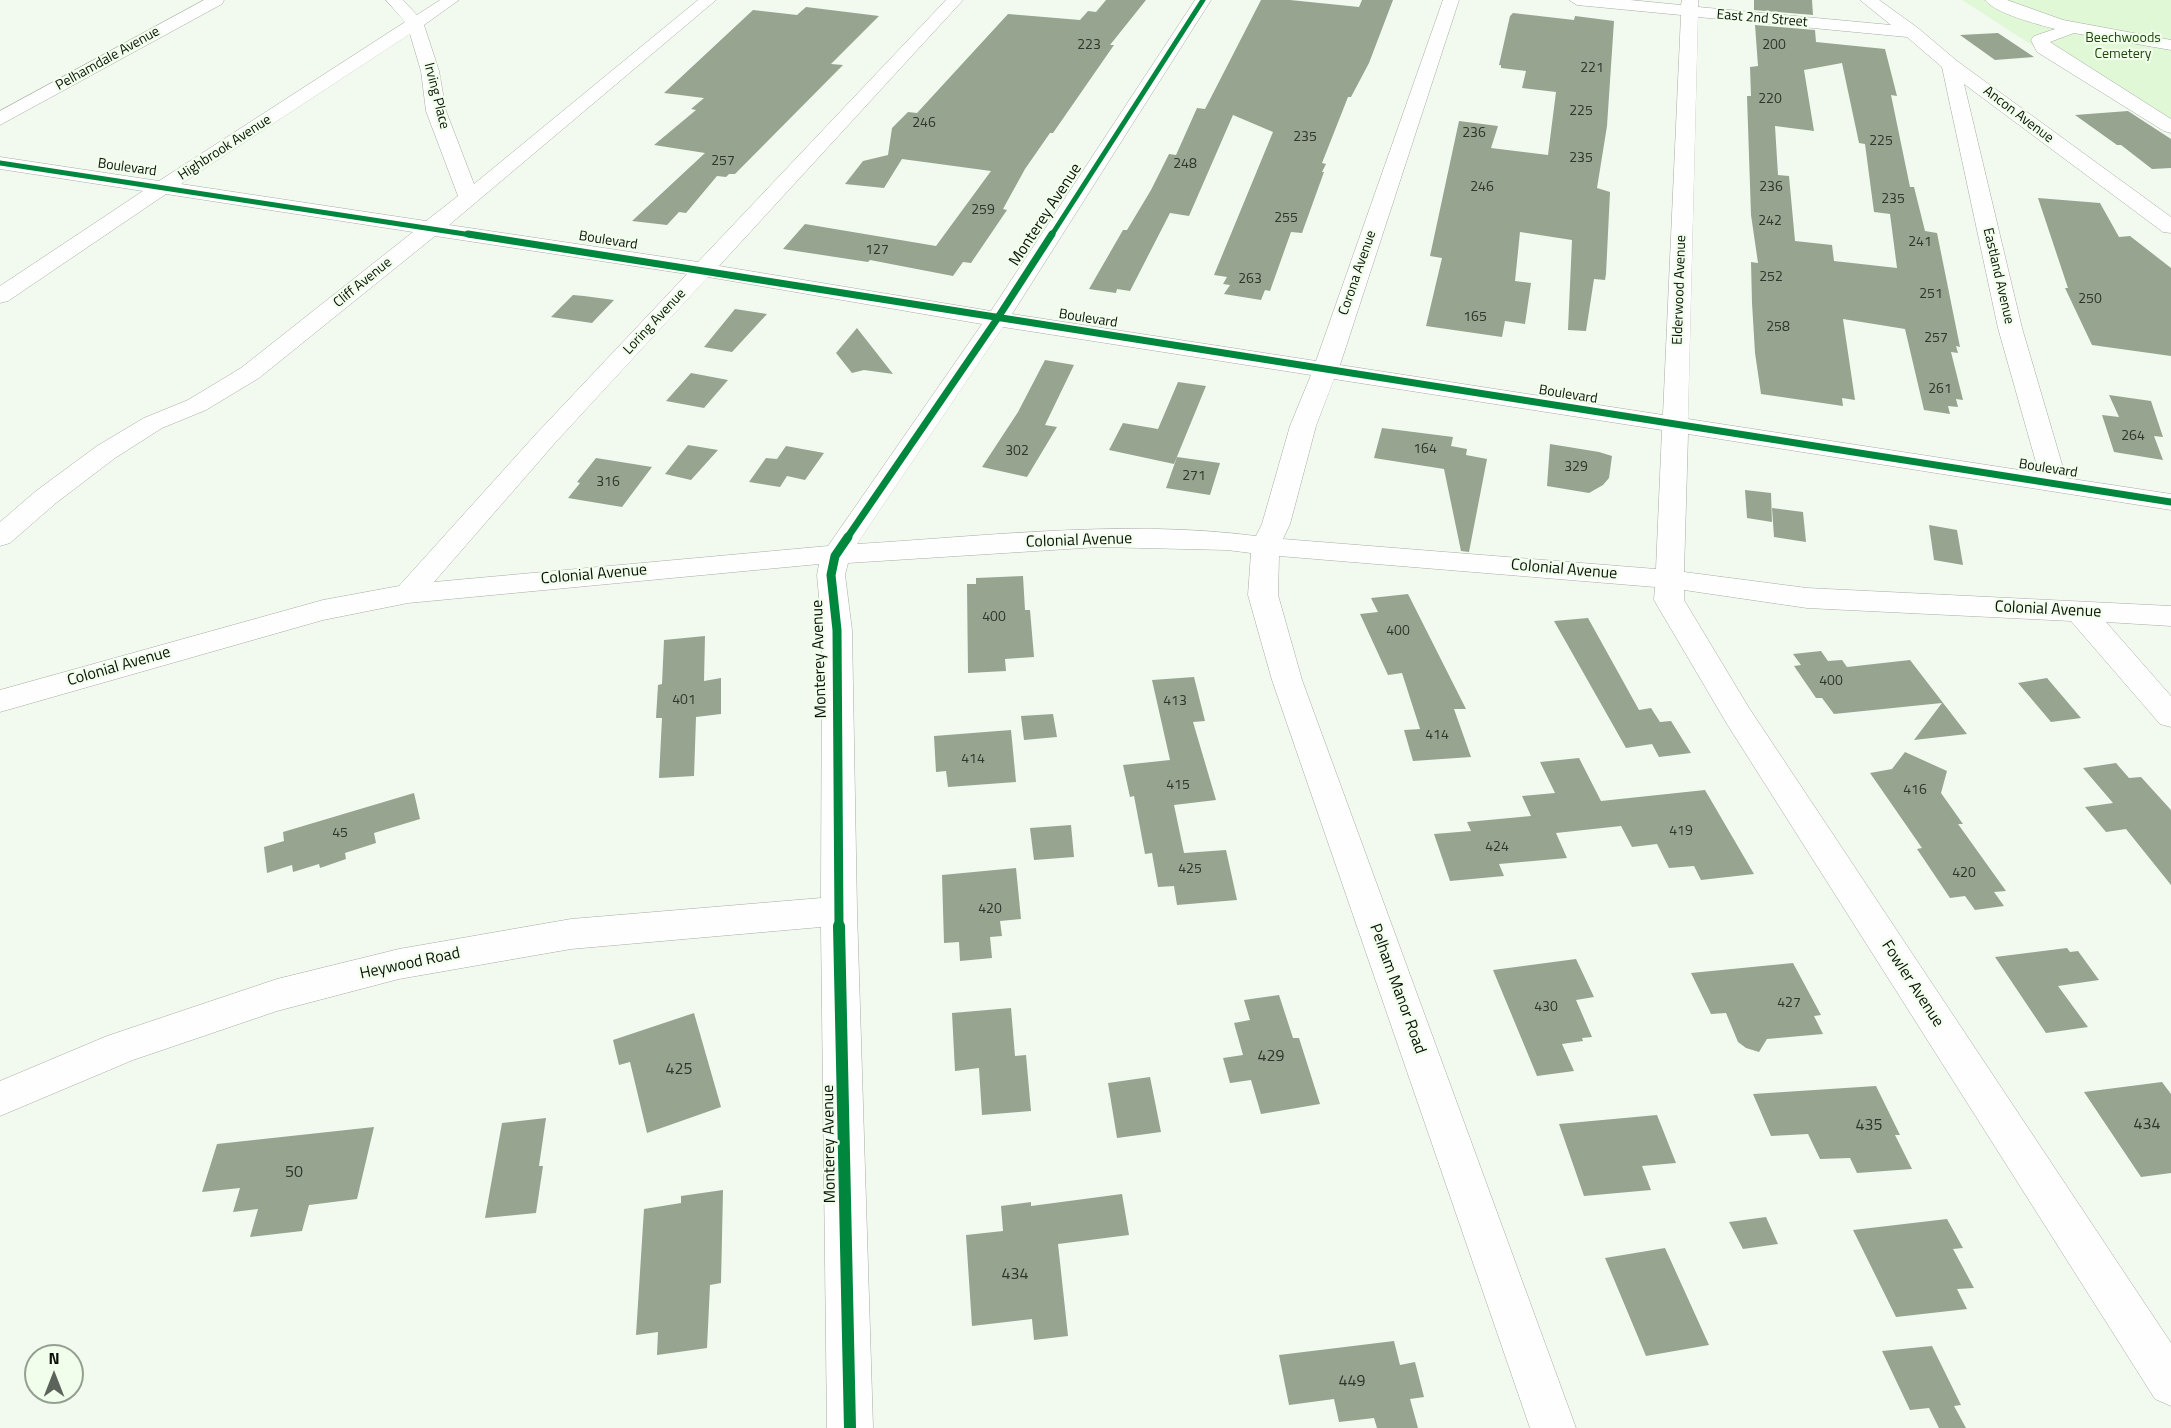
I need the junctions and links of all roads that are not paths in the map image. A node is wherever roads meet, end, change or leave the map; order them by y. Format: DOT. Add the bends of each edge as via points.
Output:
graph roads {
  1 [pos="216,0"];
  2 [pos="394,0"];
  3 [pos="451,0"];
  4 [pos="708,0"];
  5 [pos="955,0"];
  6 [pos="1203,0"];
  7 [pos="1451,0"];
  8 [pos="1577,0"];
  9 [pos="1868,0"];
  10 [pos="1993,0"];
  11 [pos="1689,6"];
  12 [pos="415,23"];
  13 [pos="2070,28"];
  14 [pos="1912,32"];
  15 [pos="2171,45"];
  16 [pos="1951,65"];
  17 [pos="0,119"];
  18 [pos="2171,127"];
  19 [pos="0,163"];
  20 [pos="166,187"];
  21 [pos="469,198"];
  22 [pos="2171,227"];
  23 [pos="431,228"];
  24 [pos="704,270"];
  25 [pos="0,296"];
  26 [pos="997,319"];
  27 [pos="1326,369"];
  28 [pos="1675,426"];
  29 [pos="2055,484"];
  30 [pos="2171,502"];
  31 [pos="0,537"];
  32 [pos="1265,546"];
  33 [pos="835,555"];
  34 [pos="1671,579"];
  35 [pos="408,594"];
  36 [pos="2080,612"];
  37 [pos="2171,616"];
  38 [pos="0,701"];
  39 [pos="2171,716"];
  40 [pos="839,911"];
  41 [pos="0,1099"];
  42 [pos="2171,1383"];
  43 [pos="850,1428"];
  44 [pos="1553,1428"];
  1 -- 17 [label="street, Pelhamdale Avenue"];
  2 -- 12 [label="street, Irving Place"];
  3 -- 12 [label="street, Highbrook Avenue"];
  4 -- 21 [label="street, Cliff Avenue"];
  5 -- 24 [label="street, Loring Avenue"];
  6 -- 26 [label="street, Monterey Avenue"];
  7 -- 27 [label="street, Corona Avenue"];
  8 -- 11 [label="street, East 2nd Street"];
  9 -- 14 [label="street, Ancon Avenue"];
  10 -- 13 [label="street" via="2018,13"];
  11 -- 14 [label="street, East 2nd Street"];
  11 -- 28 [label="street, Elderwood Avenue"];
  12 -- 20 [label="street, Highbrook Avenue"];
  12 -- 21 [label="street, Irving Place" via="430,71 436,111"];
  13 -- 15 [label="street"];
  13 -- 18 [label="street" via="2040,39 2043,48"];
  14 -- 16 [label="street, Ancon Avenue"];
  16 -- 22 [label="street, Ancon Avenue"];
  16 -- 29 [label="street, Eastland Avenue" via="2010,328"];
  19 -- 20 [label="street, Boulevard"];
  20 -- 23 [label="street, Boulevard"];
  20 -- 25 [label="street, Highbrook Avenue"];
  21 -- 23 [label="street, Cliff Avenue"];
  23 -- 24 [label="street, Boulevard"];
  23 -- 31 [label="street, Cliff Avenue" via="250,373 198,405 153,423 106,452 46,496"];
  24 -- 26 [label="street, Boulevard"];
  24 -- 35 [label="street, Loring Avenue" via="546,438"];
  26 -- 27 [label="street, Boulevard"];
  26 -- 33 [label="street, Monterey Avenue"];
  27 -- 28 [label="street, Boulevard"];
  27 -- 32 [label="street, Corona Avenue" via="1303,426 1276,524"];
  28 -- 29 [label="street, Boulevard"];
  28 -- 34 [label="street, Elderwood Avenue"];
  29 -- 30 [label="street, Boulevard"];
  32 -- 33 [label="street, Colonial Avenue" via="1227,541 1099,538"];
  32 -- 34 [label="street, Colonial Avenue"];
  32 -- 44 [label="street, Pelham Manor Road" via="1263,595 1287,680"];
  33 -- 35 [label="street, Colonial Avenue"];
  33 -- 40 [label="street, Monterey Avenue" via="831,575 837,630"];
  34 -- 36 [label="street, Colonial Avenue" via="1807,598"];
  34 -- 42 [label="street, Fowler Avenue" via="1669,600 1738,716"];
  35 -- 38 [label="street, Colonial Avenue" via="323,610"];
  36 -- 37 [label="street, Colonial Avenue"];
  36 -- 39 [label="street"];
  40 -- 41 [label="street, Heywood Road" via="571,934 399,964 278,995 132,1044"];
  40 -- 43 [label="street, Monterey Avenue"];
}
